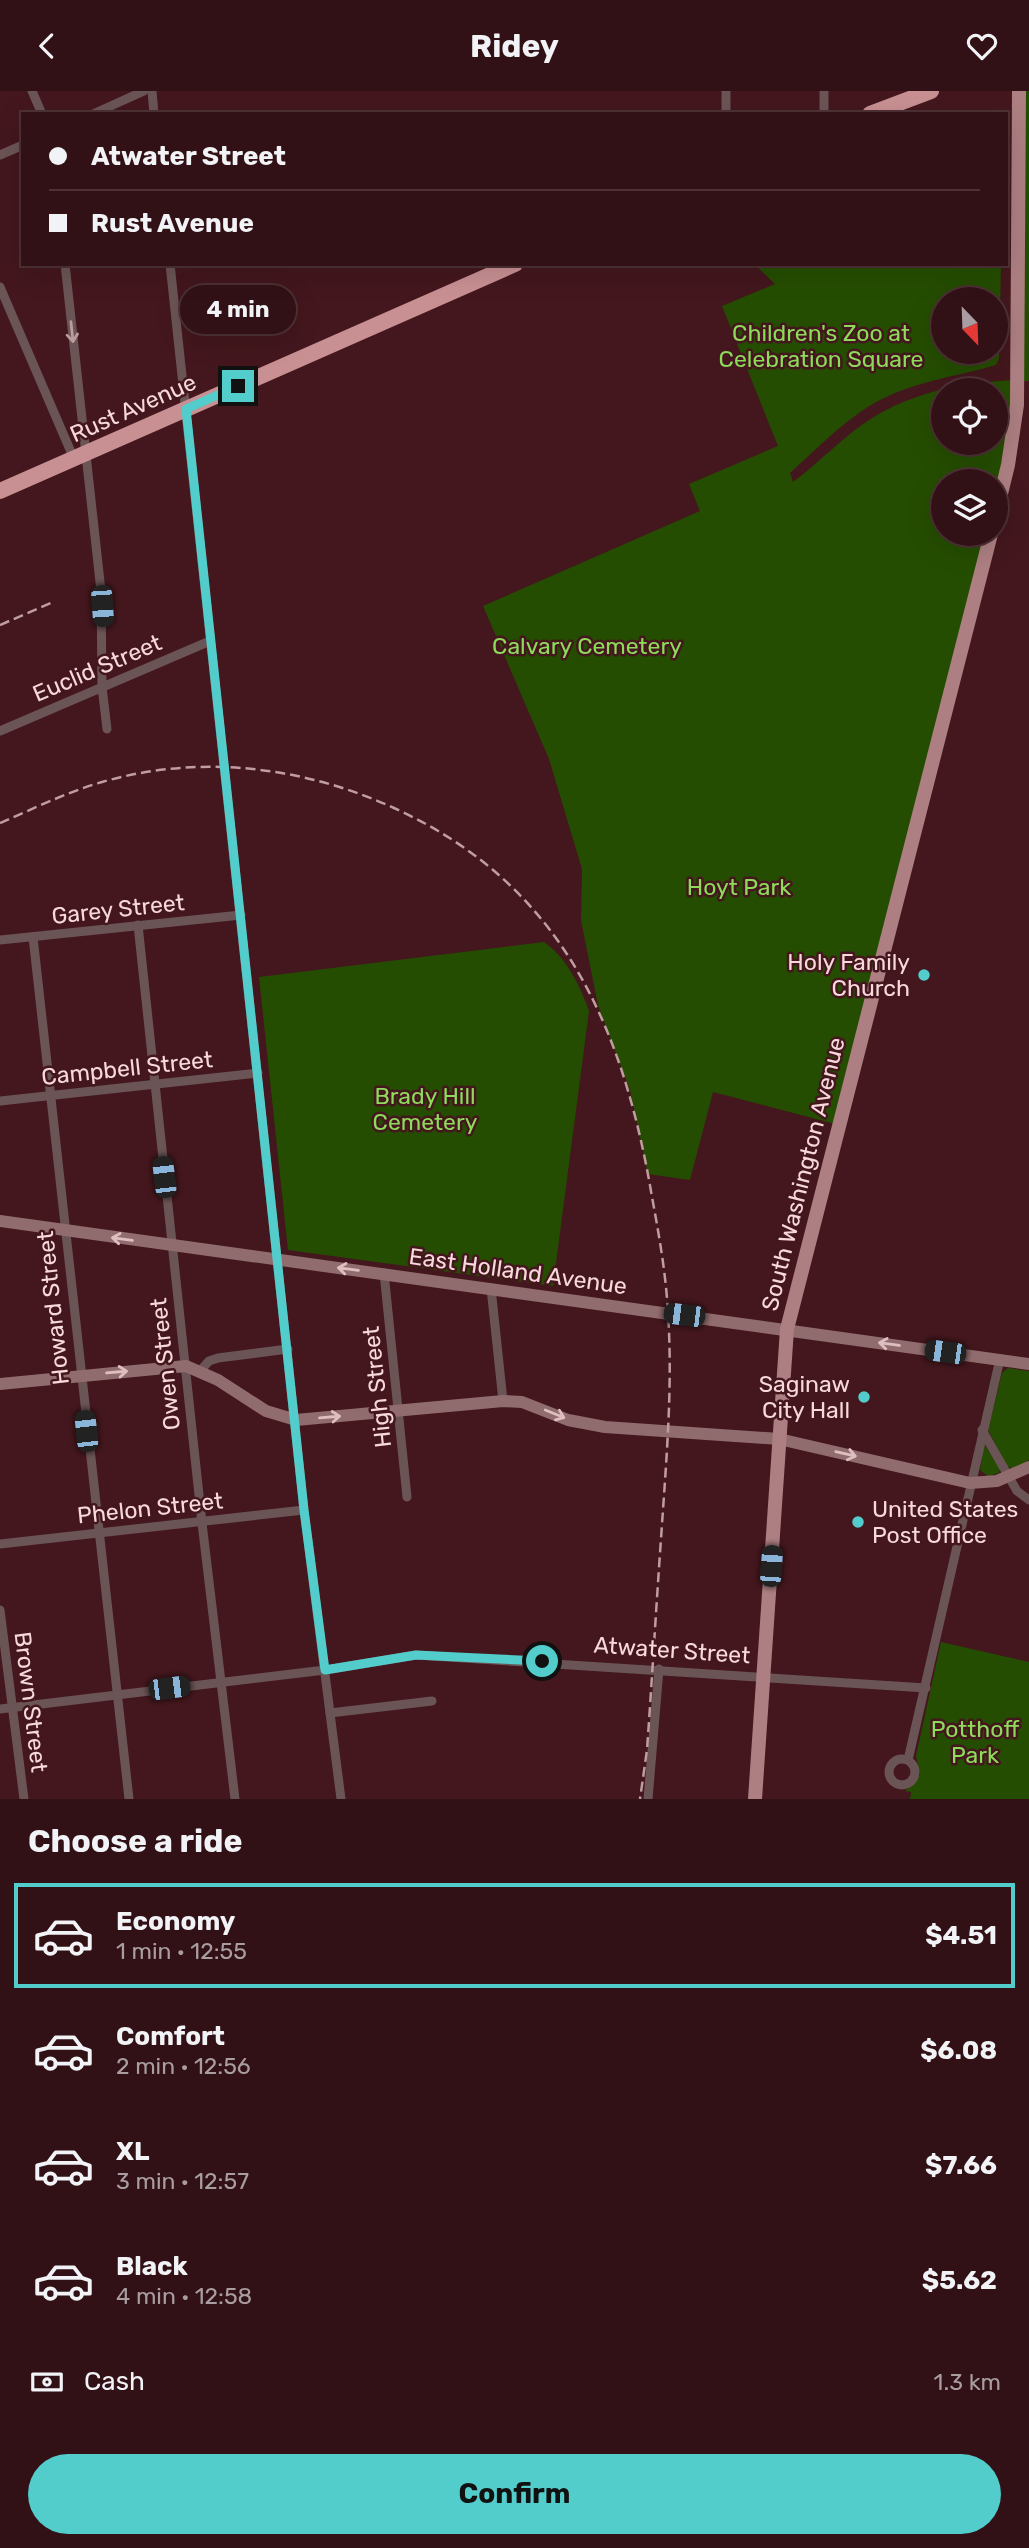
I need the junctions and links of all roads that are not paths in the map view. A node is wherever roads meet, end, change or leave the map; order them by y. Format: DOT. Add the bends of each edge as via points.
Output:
graph roads {
  1 [pos="32,91"];
  2 [pos="144,91"];
  3 [pos="152,91"];
  4 [pos="726,91"];
  5 [pos="824,91"];
  6 [pos="931,91"];
  7 [pos="1019,91"];
  8 [pos="41,112"];
  9 [pos="97,112"];
  10 [pos="154,112"];
  11 [pos="726,112"];
  12 [pos="824,112"];
  13 [pos="875,112"];
  14 [pos="21,146"];
  15 [pos="0,155"];
  16 [pos="65,266"];
  17 [pos="170,266"];
  18 [pos="509,266"];
  19 [pos="0,287"];
  20 [pos="1023,381"];
  21 [pos="186,409"];
  22 [pos="80,456"];
  23 [pos="1006,469"];
  24 [pos="0,491"];
  25 [pos="988,546"];
  26 [pos="210,641"];
  27 [pos="102,687"];
  28 [pos="107,729"];
  29 [pos="0,731"];
  30 [pos="241,915"];
  31 [pos="138,925"];
  32 [pos="33,937"];
  33 [pos="0,940"];
  34 [pos="258,1073"];
  35 [pos="154,1086"];
  36 [pos="50,1096"];
  37 [pos="0,1101"];
  38 [pos="0,1221"];
  39 [pos="64,1231"];
  40 [pos="172,1245"];
  41 [pos="278,1260"];
  42 [pos="384,1273"];
  43 [pos="491,1288"];
  44 [pos="787,1329"];
  45 [pos="288,1349"];
  46 [pos="1000,1359"];
  47 [pos="1029,1364"];
  48 [pos="186,1366"];
  49 [pos="200,1371"];
  50 [pos="80,1376"];
  51 [pos="0,1384"];
  52 [pos="503,1401"];
  53 [pos="399,1411"];
  54 [pos="296,1420"];
  55 [pos="982,1430"];
  56 [pos="779,1439"];
  57 [pos="1029,1467"];
  58 [pos="1009,1478"];
  59 [pos="970,1483"];
  60 [pos="407,1497"];
  61 [pos="1029,1500"];
  62 [pos="304,1510"];
  63 [pos="202,1523"];
  64 [pos="98,1533"];
  65 [pos="0,1544"];
  66 [pos="0,1610"];
  67 [pos="659,1669"];
  68 [pos="325,1670"];
  69 [pos="763,1676"];
  70 [pos="221,1681"];
  71 [pos="926,1688"];
  72 [pos="116,1695"];
  73 [pos="432,1700"];
  74 [pos="12,1708"];
  75 [pos="0,1709"];
  76 [pos="330,1713"];
  77 [pos="908,1760"];
  78 [pos="24,1799"];
  79 [pos="129,1799"];
  80 [pos="235,1799"];
  81 [pos="341,1799"];
  82 [pos="648,1799"];
  83 [pos="755,1799"];
  1 -- 8 [label="street"];
  2 -- 9 [label="street"];
  3 -- 10 [label="street"];
  4 -- 11 [label="street"];
  5 -- 12 [label="street"];
  6 -- 13 [label="highway"];
  7 -- 20 [label="main road"];
  14 -- 15 [label="street"];
  16 -- 22 [label="street, one-way"];
  17 -- 21 [label="street"];
  18 -- 21 [label="highway, Rust Avenue"];
  19 -- 22 [label="street"];
  20 -- 23 [label="main road"];
  21 -- 22 [label="highway, Rust Avenue"];
  21 -- 26 [label="street"];
  22 -- 24 [label="highway, Rust Avenue"];
  22 -- 27 [label="street" via="102,611"];
  25 -- 44 [label="main road, South Washington Avenue"];
  26 -- 27 [label="street, Euclid Street"];
  26 -- 30 [label="street"];
  27 -- 28 [label="street"];
  27 -- 29 [label="street, Euclid Street"];
  30 -- 31 [label="street, Garey Street"];
  30 -- 34 [label="street"];
  31 -- 32 [label="street, Garey Street"];
  31 -- 35 [label="street, Owen Street"];
  32 -- 33 [label="street, Garey Street"];
  32 -- 36 [label="street, Howard Street"];
  34 -- 35 [label="street, Campbell Street"];
  34 -- 41 [label="street"];
  35 -- 36 [label="street, Campbell Street"];
  35 -- 40 [label="street, Owen Street"];
  36 -- 37 [label="street, Campbell Street"];
  36 -- 39 [label="street, Howard Street"];
  38 -- 39 [label="main road, East Holland Avenue"];
  40 -- 39 [label="main road, East Holland Avenue, one-way"];
  39 -- 50 [label="street, Howard Street"];
  40 -- 41 [label="main road, East Holland Avenue"];
  40 -- 48 [label="street, Owen Street"];
  42 -- 41 [label="main road, East Holland Avenue, one-way"];
  41 -- 45 [label="street"];
  42 -- 43 [label="main road, East Holland Avenue"];
  42 -- 53 [label="street, High Street"];
  43 -- 44 [label="main road, East Holland Avenue"];
  43 -- 52 [label="street"];
  46 -- 44 [label="main road, East Holland Avenue, one-way"];
  44 -- 56 [label="main road, South Washington Avenue"];
  45 -- 49 [label="street" via="218,1358"];
  45 -- 54 [label="street"];
  46 -- 47 [label="main road, East Holland Avenue"];
  46 -- 55 [label="street"];
  48 -- 49 [label="main road"];
  50 -- 48 [label="main road, one-way"];
  48 -- 63 [label="street, Owen Street"];
  49 -- 54 [label="main road" via="266,1411"];
  50 -- 51 [label="main road"];
  50 -- 64 [label="street, Howard Street"];
  52 -- 53 [label="main road"];
  52 -- 56 [label="main road, one-way" via="522,1402 568,1420 605,1427"];
  54 -- 53 [label="main road, one-way"];
  53 -- 60 [label="street, High Street"];
  54 -- 62 [label="street"];
  55 -- 58 [label="street"];
  55 -- 59 [label="street"];
  56 -- 59 [label="main road, one-way"];
  56 -- 69 [label="main road, South Washington Avenue"];
  57 -- 58 [label="main road"];
  58 -- 59 [label="main road"];
  58 -- 61 [label="street"];
  59 -- 71 [label="street"];
  62 -- 63 [label="street, Phelon Street"];
  62 -- 68 [label="street"];
  63 -- 64 [label="street, Phelon Street"];
  63 -- 70 [label="street, Owen Street"];
  64 -- 65 [label="street, Phelon Street"];
  64 -- 72 [label="street, Howard Street"];
  66 -- 74 [label="street, Brown Street"];
  67 -- 68 [label="street, Atwater Street" via="416,1655"];
  67 -- 69 [label="street, Atwater Street"];
  67 -- 82 [label="street"];
  68 -- 70 [label="street, Atwater Street"];
  68 -- 76 [label="street"];
  69 -- 71 [label="street, Atwater Street"];
  69 -- 83 [label="main road, South Washington Avenue"];
  70 -- 72 [label="street, Atwater Street"];
  70 -- 80 [label="street, Owen Street"];
  71 -- 77 [label="street"];
  72 -- 74 [label="street, Atwater Street"];
  72 -- 79 [label="street, Howard Street"];
  73 -- 76 [label="street"];
  74 -- 75 [label="street, Atwater Street"];
  74 -- 78 [label="street, Brown Street"];
  76 -- 81 [label="street"];
}
